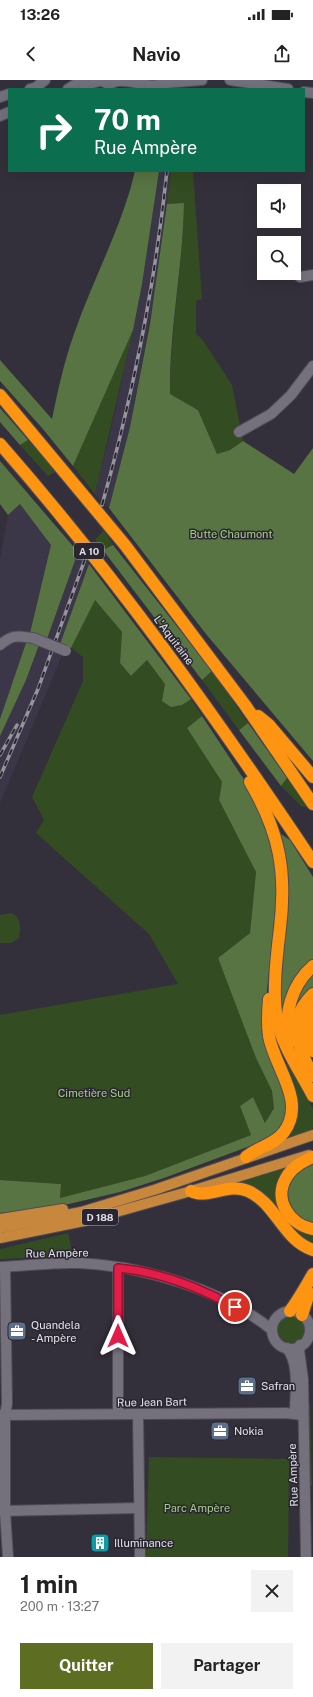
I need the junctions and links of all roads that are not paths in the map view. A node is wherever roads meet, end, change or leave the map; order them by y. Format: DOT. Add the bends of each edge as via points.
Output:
graph roads {
  1 [pos="45,80"];
  2 [pos="83,80"];
  3 [pos="120,80"];
  4 [pos="146,80"];
  5 [pos="202,80"];
  6 [pos="230,80"];
  7 [pos="100,81"];
  8 [pos="246,81"];
  9 [pos="166,83"];
  10 [pos="35,88"];
  11 [pos="70,88"];
  12 [pos="84,88"];
  13 [pos="283,88"];
  14 [pos="313,275"];
  15 [pos="301,278"];
  16 [pos="313,366"];
  17 [pos="0,395"];
  18 [pos="239,432"];
  19 [pos="0,444"];
  20 [pos="0,645"];
  21 [pos="66,651"];
  22 [pos="245,705"];
  23 [pos="233,743"];
  24 [pos="313,777"];
  25 [pos="313,804"];
  26 [pos="313,862"];
  27 [pos="276,961"];
  28 [pos="313,966"];
  29 [pos="313,994"];
  30 [pos="313,1006"];
  31 [pos="313,1051"];
  32 [pos="313,1075"];
  33 [pos="313,1096"];
  34 [pos="313,1135"];
  35 [pos="313,1153"];
  36 [pos="246,1157"];
  37 [pos="313,1158"];
  38 [pos="191,1192"];
  39 [pos="81,1212"];
  40 [pos="0,1219"];
  41 [pos="0,1228"];
  42 [pos="313,1229"];
  43 [pos="3,1239"];
  44 [pos="312,1250"];
  45 [pos="2,1267"];
  46 [pos="118,1268"];
  47 [pos="313,1274"];
  48 [pos="313,1285"];
  49 [pos="296,1313"];
  50 [pos="249,1314"];
  51 [pos="277,1317"];
  52 [pos="272,1330"];
  53 [pos="311,1330"];
  54 [pos="306,1343"];
  55 [pos="287,1348"];
  56 [pos="118,1414"];
  57 [pos="138,1414"];
  58 [pos="299,1414"];
  59 [pos="3,1415"];
  60 [pos="139,1508"];
  61 [pos="3,1511"];
  62 [pos="310,1519"];
  63 [pos="8,1557"];
  64 [pos="140,1557"];
  65 [pos="306,1557"];
  1 -- 10 [label="street"];
  2 -- 11 [label="street"];
  3 -- 7 [label="street" via="109,84"];
  3 -- 9 [label="street" via="131,80 149,86"];
  4 -- 9 [label="street"];
  5 -- 9 [label="street, bridge"];
  6 -- 8 [label="street"];
  7 -- 12 [label="street"];
  8 -- 13 [label="street"];
  14 -- 15 [label="street"];
  16 -- 18 [label="street" via="291,395 271,414"];
  17 -- 22 [label="highway, L'Aquitaine / A 10" via="117,535"];
  19 -- 23 [label="highway, L'Aquitaine / A 10" via="134,609"];
  20 -- 21 [label="street, bridge" via="8,638 17,636 33,638"];
  22 -- 24 [label="highway" via="269,725"];
  22 -- 25 [label="highway, L'Aquitaine / A 10"];
  23 -- 26 [label="highway, L'Aquitaine / A 10"];
  23 -- 27 [label="highway" via="237,761 268,817 282,862 282,911"];
  27 -- 33 [label="highway" via="277,1019 288,1050"];
  27 -- 36 [label="highway" via="272,972 268,1025 274,1054 289,1090 291,1117 279,1138"];
  28 -- 32 [label="highway" via="300,980 292,995 288,1026 295,1049"];
  29 -- 32 [label="highway" via="305,1002 296,1024 296,1036"];
  30 -- 31 [label="highway" via="308,1016 307,1035"];
  34 -- 36 [label="main road, D 188"];
  35 -- 38 [label="main road, D 188"];
  36 -- 39 [label="main road, D 188" via="154,1190"];
  37 -- 42 [label="highway" via="290,1172 285,1179 282,1201 289,1216 302,1227"];
  38 -- 43 [label="main road, D 188" via="84,1221"];
  38 -- 44 [label="highway" via="197,1195 234,1188 248,1191 260,1198 295,1240"];
  39 -- 40 [label="main road" via="67,1209"];
  39 -- 41 [label="main road, D 188"];
  45 -- 46 [label="street, Rue Ampère" via="78,1263"];
  45 -- 59 [label="street" via="7,1404"];
  46 -- 50 [label="street, Rue Ampère" via="162,1276"];
  46 -- 56 [label="street"];
  47 -- 49 [label="highway"];
  48 -- 49 [label="highway" via="304,1306"];
  49 -- 51 [label="street" via="283,1313"];
  49 -- 53 [label="street" via="307,1321"];
  50 -- 51 [label="street, Rue Ampère"];
  50 -- 52 [label="street, Rue Ampère"];
  51 -- 52 [label="street"];
  52 -- 55 [label="street" via="276,1342"];
  53 -- 54 [label="street"];
  54 -- 55 [label="street"];
  54 -- 58 [label="street, Rue Ampère" via="299,1350 302,1363"];
  55 -- 58 [label="street, Rue Ampère" via="295,1364"];
  56 -- 57 [label="street, Rue Jean Bart"];
  56 -- 59 [label="street, Rue Jean Bart"];
  57 -- 58 [label="street, Rue Jean Bart"];
  57 -- 60 [label="street"];
  58 -- 62 [label="street, Rue Ampère"];
  59 -- 61 [label="street"];
  60 -- 61 [label="street"];
  60 -- 64 [label="street"];
  61 -- 63 [label="street"];
  62 -- 65 [label="street, Rue Ampère"];
}
